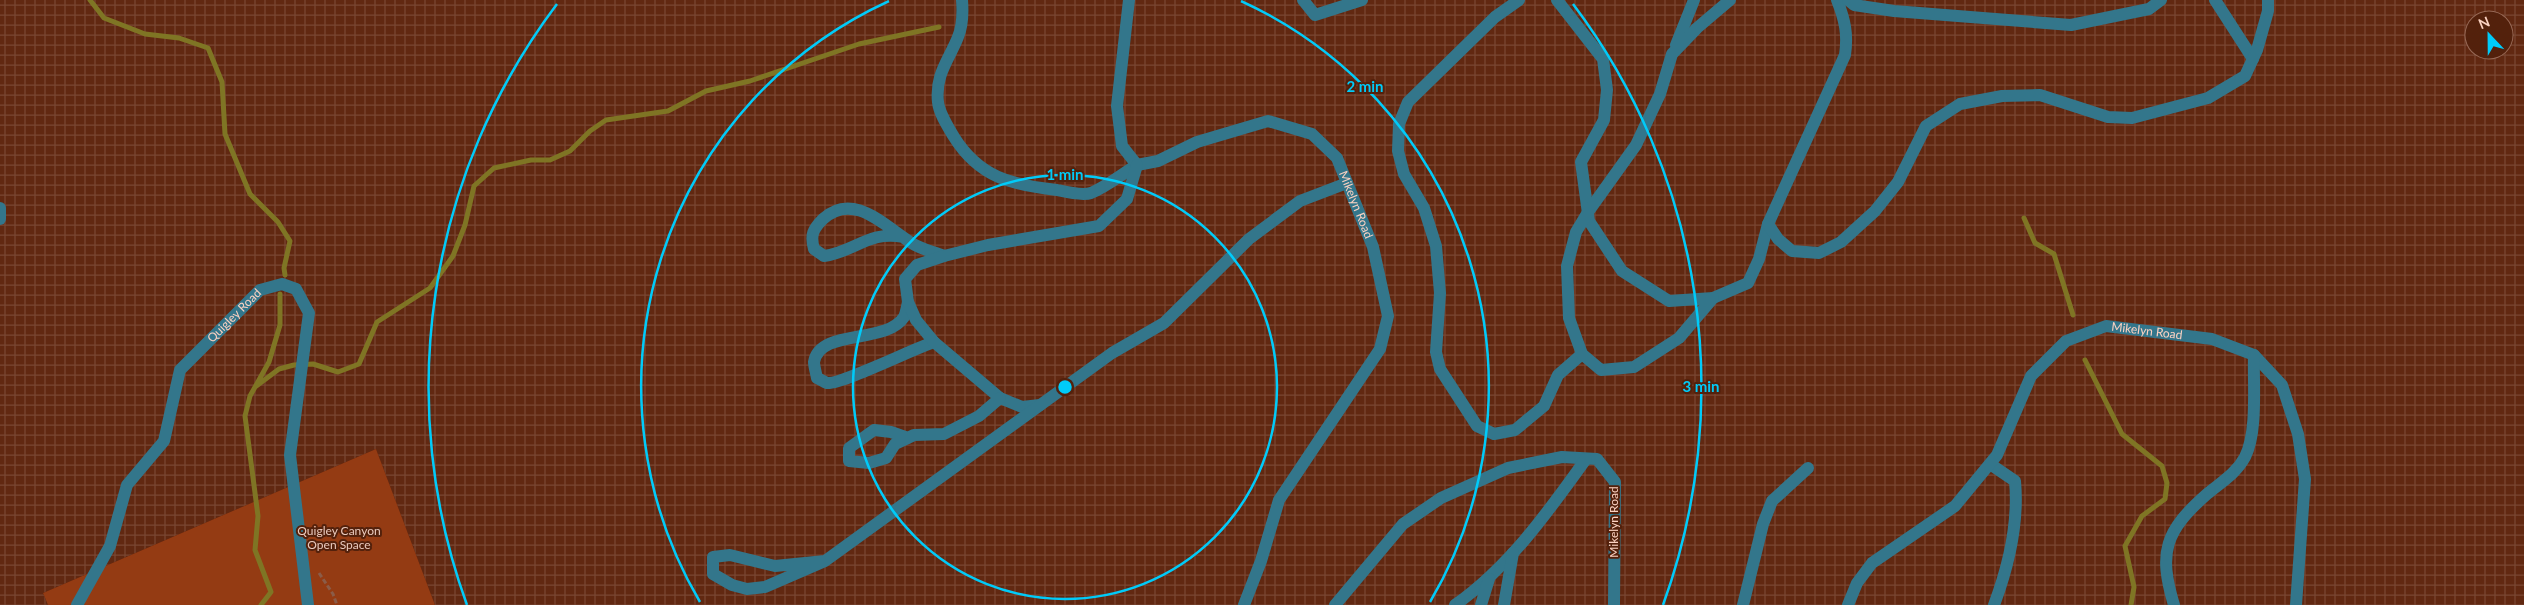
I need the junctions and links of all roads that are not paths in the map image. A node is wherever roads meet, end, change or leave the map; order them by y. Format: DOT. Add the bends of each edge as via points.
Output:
graph roads {
  1 [pos="962,0"];
  2 [pos="1129,0"];
  3 [pos="1303,0"];
  4 [pos="1362,0"];
  5 [pos="1520,0"];
  6 [pos="1556,0"];
  7 [pos="1694,0"];
  8 [pos="1730,0"];
  9 [pos="1837,0"];
  10 [pos="1848,0"];
  11 [pos="2161,0"];
  12 [pos="2214,0"];
  13 [pos="2268,0"];
  14 [pos="1672,54"];
  15 [pos="2253,60"];
  16 [pos="1137,165"];
  17 [pos="1347,183"];
  18 [pos="0,208"];
  19 [pos="1588,212"];
  20 [pos="0,219"];
  21 [pos="1768,224"];
  22 [pos="903,237"];
  23 [pos="944,256"];
  24 [pos="1713,298"];
  25 [pos="908,302"];
  26 [pos="934,342"];
  27 [pos="1582,354"];
  28 [pos="2254,355"];
  29 [pos="1000,398"];
  30 [pos="1040,405"];
  31 [pos="908,438"];
  32 [pos="1586,459"];
  33 [pos="1990,464"];
  34 [pos="1808,468"];
  35 [pos="1513,554"];
  36 [pos="825,561"];
  37 [pos="1489,579"];
  38 [pos="77,605"];
  39 [pos="308,605"];
  40 [pos="1244,605"];
  41 [pos="1336,605"];
  42 [pos="1455,605"];
  43 [pos="1481,605"];
  44 [pos="1504,605"];
  45 [pos="1614,605"];
  46 [pos="1743,605"];
  47 [pos="1848,605"];
  48 [pos="1994,605"];
  49 [pos="2174,605"];
  50 [pos="2296,605"];
  1 -- 16 [label="street, Mikelyn Road" via="963,16 958,37 939,81 938,103 948,128 966,155 984,171 1009,181 1090,193"];
  2 -- 16 [label="street" via="1117,106 1122,146"];
  3 -- 4 [label="street" via="1315,15"];
  5 -- 27 [label="street" via="1495,17 1408,102 1399,124 1398,151 1404,174 1424,208 1436,246 1440,293 1436,352 1440,369 1477,426 1494,434 1515,430 1544,406 1558,375"];
  6 -- 19 [label="street" via="1603,59 1607,90 1604,120 1581,162"];
  7 -- 14 [label="street"];
  8 -- 14 [label="street"];
  9 -- 21 [label="street" via="1845,19 1845,56"];
  10 -- 11 [label="street" via="1854,5 1894,11 2070,25 2149,9"];
  12 -- 15 [label="street"];
  13 -- 15 [label="street" via="2268,11"];
  14 -- 19 [label="street" via="1660,94 1636,145"];
  15 -- 21 [label="street" via="2245,76 2208,98 2132,118 2108,117 2040,95 2002,96 1960,104 1926,126 1898,182 1875,211 1841,242 1818,253 1792,250 1778,239"];
  16 -- 17 [label="street, Mikelyn Road" via="1158,161 1197,142 1268,122 1312,134 1336,158"];
  16 -- 23 [label="street" via="1127,199 1099,226"];
  17 -- 30 [label="street" via="1300,201 1249,239 1164,323 1112,353"];
  17 -- 40 [label="street, Mikelyn Road" via="1374,247 1384,291 1388,316 1380,349 1280,500"];
  18 -- 20 [label="street"];
  19 -- 24 [label="street" via="1589,221 1622,271 1669,301"];
  19 -- 27 [label="street" via="1576,232 1567,266 1569,318"];
  21 -- 24 [label="street" via="1759,259 1748,283"];
  22 -- 22 [label="street" via="877,217 844,208 831,212 814,228 811,238 814,249 824,256 839,254 877,236"];
  22 -- 23 [label="street"];
  23 -- 25 [label="street" via="917,265 905,279"];
  24 -- 27 [label="street" via="1679,338 1634,367 1601,370"];
  25 -- 26 [label="street" via="916,320"];
  25 -- 26 [label="street" via="904,317 889,330 838,340 821,348 814,362 817,378 828,383 848,379"];
  26 -- 29 [label="street"];
  28 -- 33 [label="street, Mikelyn Road" via="2212,339 2106,326 2066,341 2031,376 1997,455"];
  28 -- 49 [label="street" via="2251,436 2244,458 2228,478 2182,520 2166,548 2165,576"];
  28 -- 50 [label="street, Mikelyn Road" via="2282,385 2298,434 2305,479"];
  29 -- 30 [label="street" via="1022,406"];
  29 -- 31 [label="street" via="979,416 944,434"];
  30 -- 36 [label="street"];
  32 -- 35 [label="street"];
  32 -- 41 [label="street, Mikelyn Road" via="1562,457 1508,468 1441,498 1403,524"];
  32 -- 45 [label="street, Mikelyn Road" via="1597,459 1615,482"];
  33 -- 47 [label="street, Mikelyn Road" via="1955,506 1872,563 1857,583"];
  33 -- 48 [label="street" via="2015,481 2017,504 2013,541"];
  34 -- 46 [label="street" via="1772,500"];
  35 -- 37 [label="street"];
  35 -- 44 [label="street"];
  36 -- 36 [label="street" via="775,566 730,555 713,557 713,574 747,589 765,587"];
  37 -- 42 [label="street"];
  37 -- 43 [label="street"];
  38 -- 39 [label="street, Quigley Road" via="110,546 127,485 164,441 180,370 260,290 282,284 296,289 309,313 290,455"];
}
